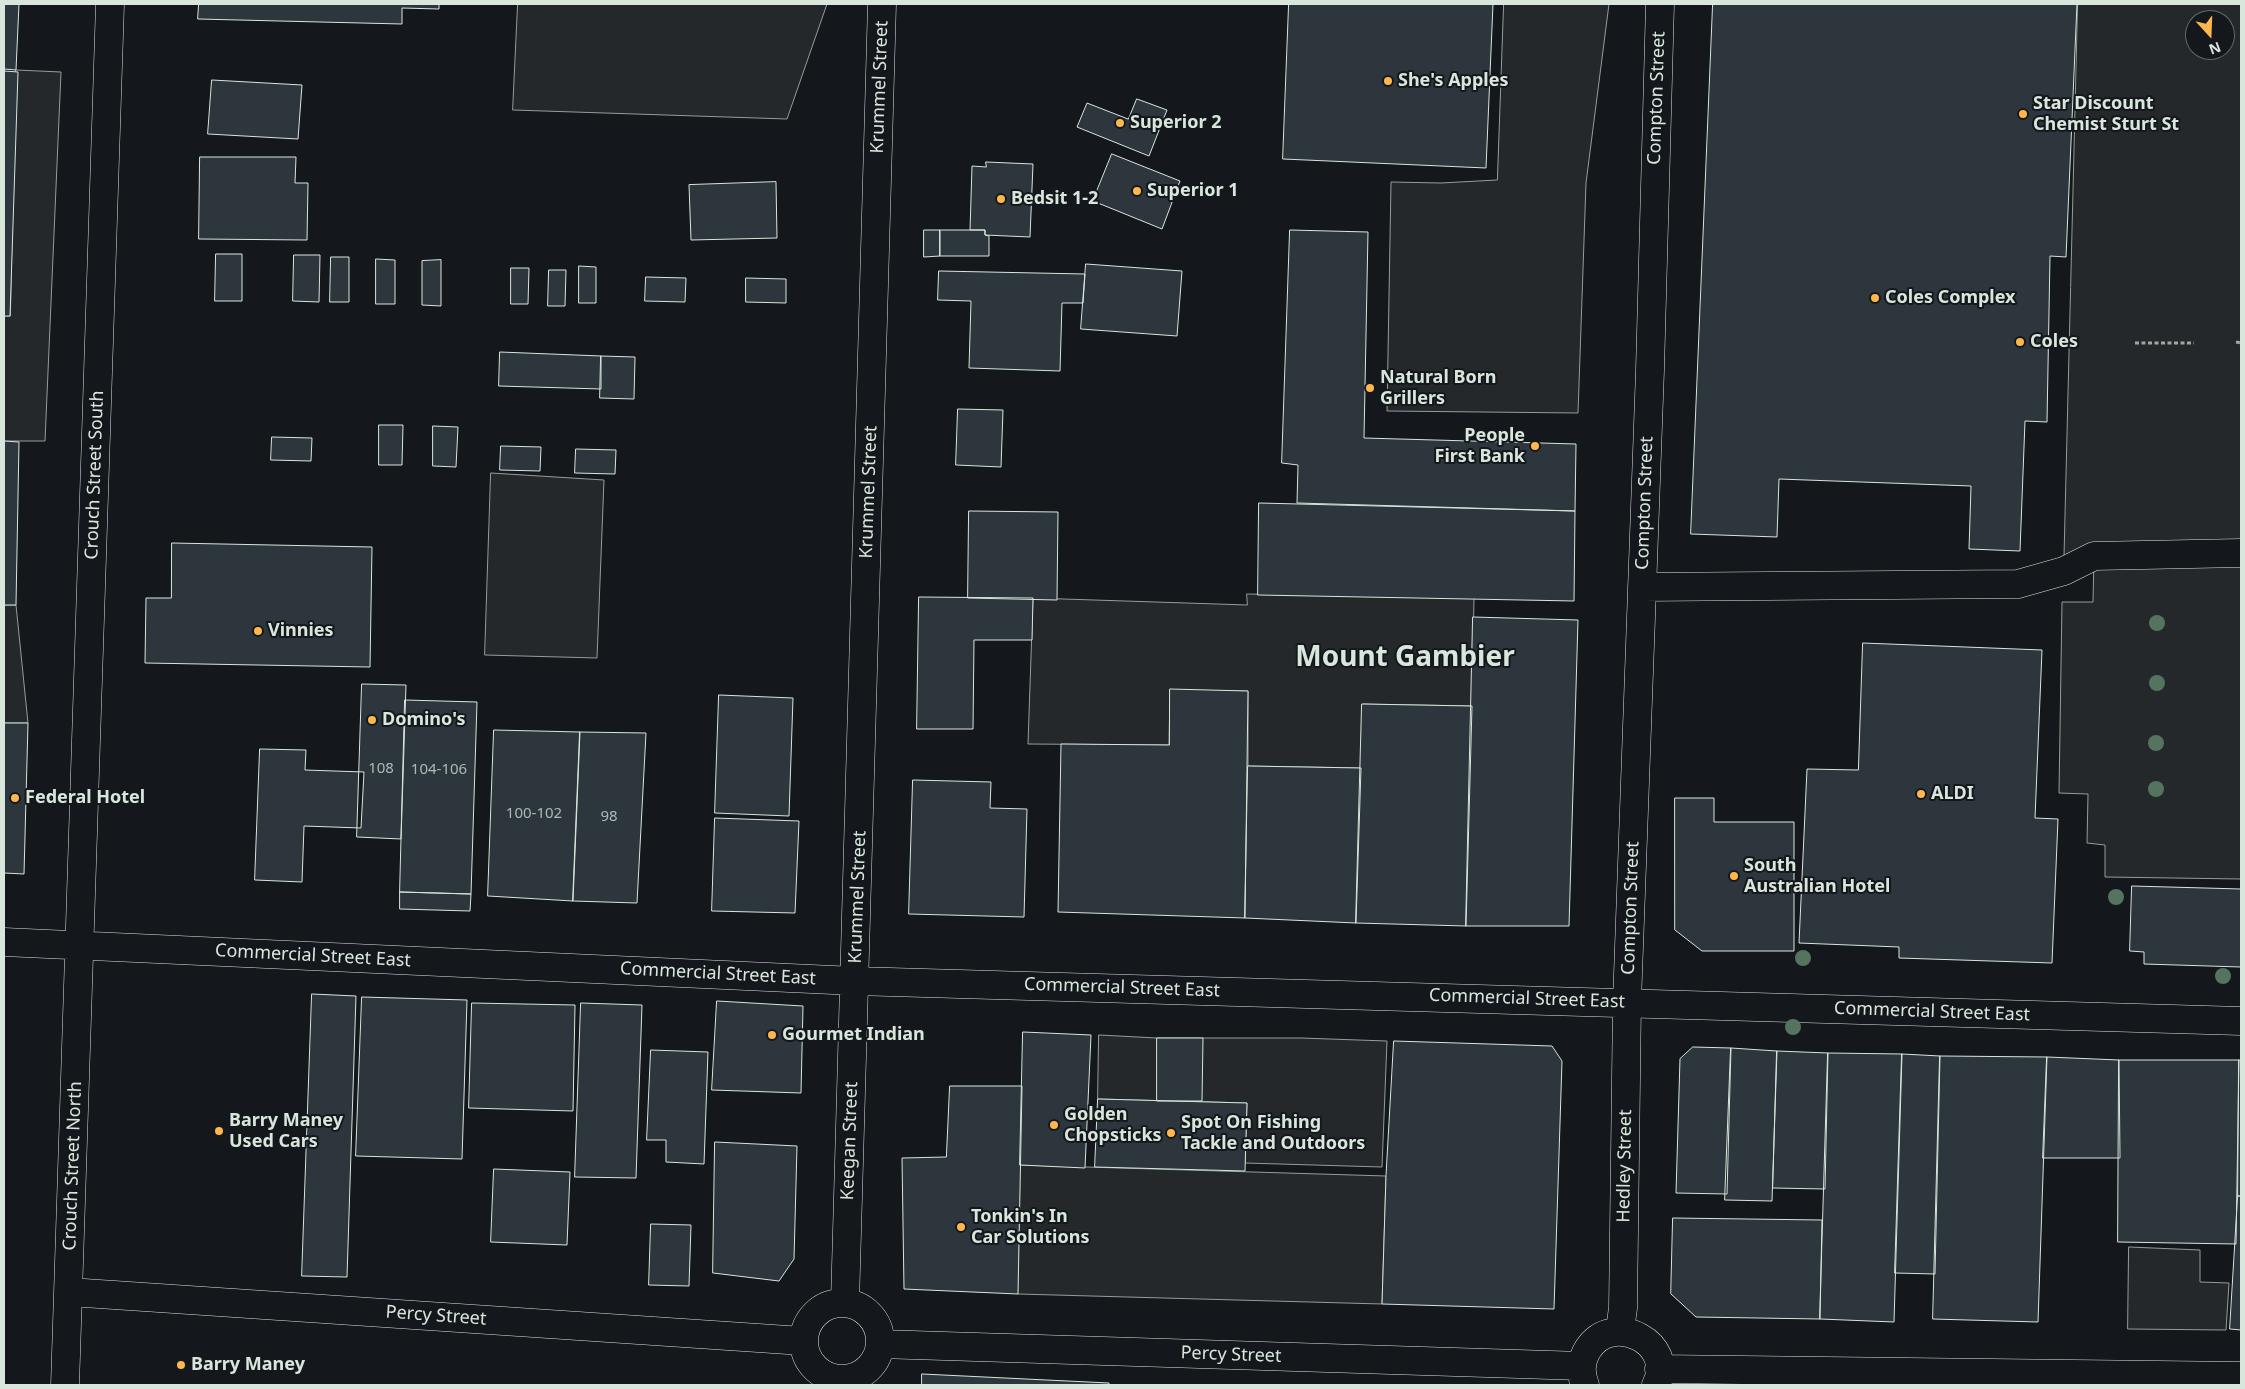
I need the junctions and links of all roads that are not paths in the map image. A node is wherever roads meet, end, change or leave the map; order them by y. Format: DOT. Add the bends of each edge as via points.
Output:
graph roads {
  1 [pos="110,4"];
  2 [pos="882,4"];
  3 [pos="1660,4"];
  4 [pos="2241,554"];
  5 [pos="1642,587"];
  6 [pos="4,942"];
  7 [pos="80,946"];
  8 [pos="855,981"];
  9 [pos="1627,1002"];
  10 [pos="2241,1021"];
  11 [pos="69,1292"];
  12 [pos="845,1302"];
  13 [pos="1620,1330"];
  14 [pos="803,1341"];
  15 [pos="880,1344"];
  16 [pos="1583,1376"];
  17 [pos="2241,1376"];
  18 [pos="1657,1377"];
  19 [pos="841,1382"];
  20 [pos="65,1385"];
  1 -- 7 [label="street, Crouch Street South"];
  2 -- 8 [label="street, Krummel Street"];
  3 -- 5 [label="street, Compton Street"];
  4 -- 5 [label="street" via="2094,556 2064,571 2018,584"];
  5 -- 9 [label="street, Compton Street"];
  6 -- 7 [label="street, Commercial Street East"];
  7 -- 8 [label="street, Commercial Street East"];
  7 -- 11 [label="street, Crouch Street North"];
  8 -- 9 [label="street, Commercial Street East"];
  8 -- 12 [label="street, Keegan Street"];
  9 -- 10 [label="street, Commercial Street East"];
  9 -- 13 [label="street, Hedley Street" via="1623,1308"];
  11 -- 14 [label="street, Percy Street"];
  11 -- 20 [label="street, Crouch Street North"];
  12 -- 14 [label="street" via="822,1308 812,1317 805,1328"];
  12 -- 15 [label="street" via="856,1305 871,1316 879,1332"];
  13 -- 16 [label="street" via="1599,1338 1584,1355"];
  13 -- 18 [label="street" via="1633,1333 1652,1346 1658,1357"];
  14 -- 19 [label="street" via="812,1366"];
  15 -- 16 [label="street, Percy Street"];
  15 -- 19 [label="street" via="870,1366"];
  17 -- 18 [label="street"];
}
